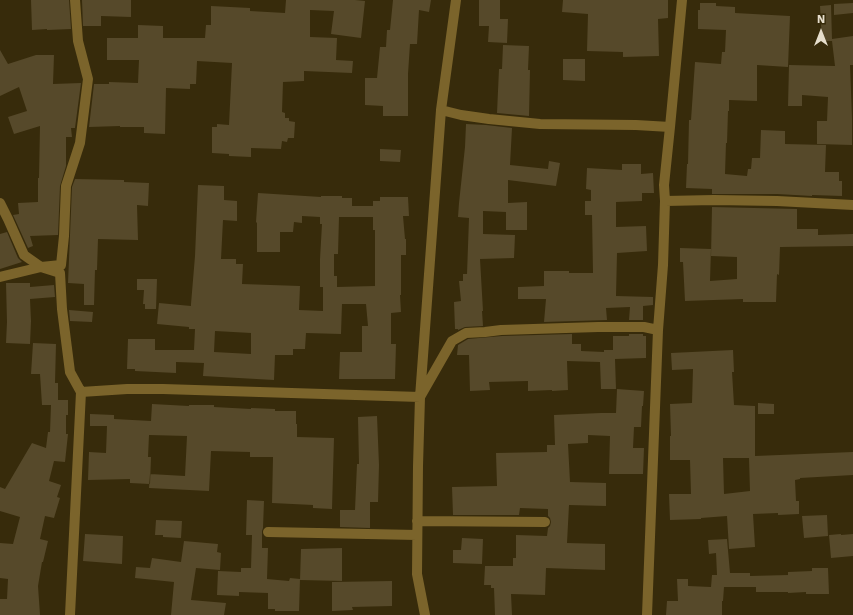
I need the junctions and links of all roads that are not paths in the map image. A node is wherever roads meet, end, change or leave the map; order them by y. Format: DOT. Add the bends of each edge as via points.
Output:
graph roads {
  1 [pos="75,0"];
  2 [pos="456,0"];
  3 [pos="682,0"];
  4 [pos="441,110"];
  5 [pos="670,127"];
  6 [pos="665,202"];
  7 [pos="0,203"];
  8 [pos="853,205"];
  9 [pos="41,268"];
  10 [pos="0,277"];
  11 [pos="658,330"];
  12 [pos="81,392"];
  13 [pos="420,397"];
  14 [pos="417,521"];
  15 [pos="545,522"];
  16 [pos="268,532"];
  17 [pos="417,536"];
  18 [pos="70,615"];
  19 [pos="425,615"];
  20 [pos="647,615"];
  1 -- 9 [label="street" via="78,41 88,86 80,143 66,186 61,264"];
  2 -- 4 [label="street"];
  3 -- 5 [label="street"];
  4 -- 5 [label="street" via="460,115 540,124"];
  4 -- 13 [label="street"];
  5 -- 6 [label="street" via="664,185"];
  6 -- 8 [label="street" via="730,200"];
  6 -- 11 [label="street"];
  7 -- 9 [label="street" via="24,255"];
  9 -- 10 [label="street"];
  9 -- 12 [label="street" via="60,273 70,372"];
  11 -- 13 [label="street" via="644,327 598,327 466,333 452,341"];
  11 -- 20 [label="street"];
  12 -- 13 [label="street" via="163,389"];
  12 -- 18 [label="street"];
  13 -- 14 [label="street"];
  14 -- 15 [label="street"];
  14 -- 17 [label="street"];
  16 -- 17 [label="street"];
  17 -- 19 [label="street" via="417,574"];
}
